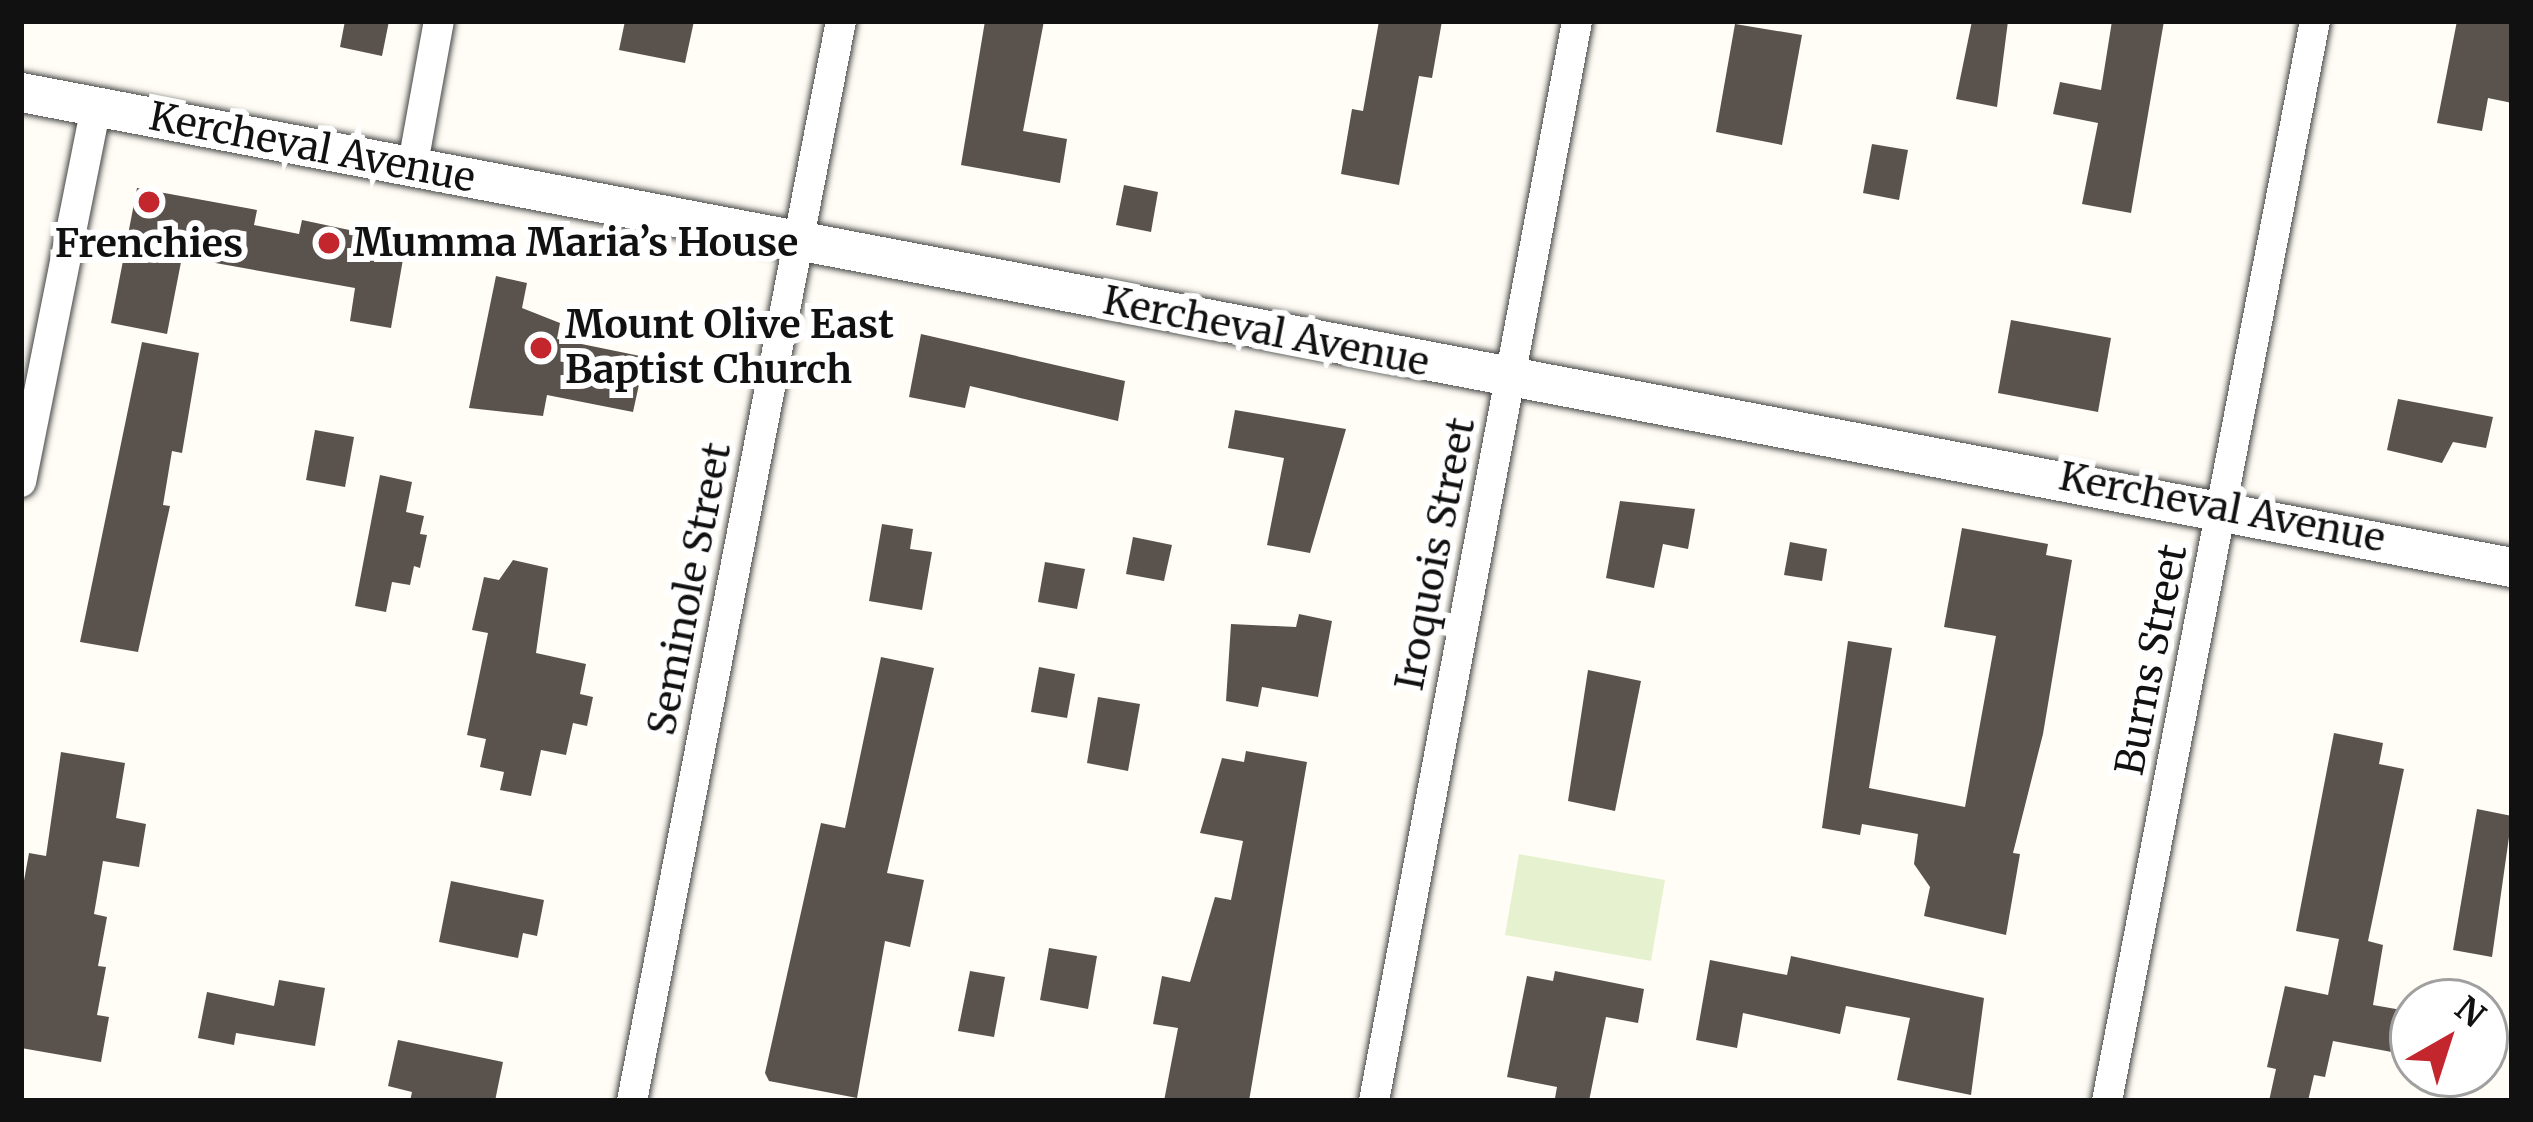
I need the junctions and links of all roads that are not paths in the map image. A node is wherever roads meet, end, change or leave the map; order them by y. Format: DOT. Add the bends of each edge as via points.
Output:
graph roads {
  1 [pos="439,21"];
  2 [pos="841,21"];
  3 [pos="1577,21"];
  4 [pos="2315,21"];
  5 [pos="21,92"];
  6 [pos="96,106"];
  7 [pos="412,169"];
  8 [pos="797,244"];
  9 [pos="1508,379"];
  10 [pos="21,482"];
  11 [pos="2222,508"];
  12 [pos="2512,567"];
  13 [pos="632,1101"];
  14 [pos="1374,1101"];
  15 [pos="2107,1101"];
  1 -- 7 [label="street"];
  2 -- 8 [label="street, Seminole Street"];
  3 -- 9 [label="street, Iroquois Street"];
  4 -- 11 [label="street, Burns Street"];
  5 -- 6 [label="street, Kercheval Avenue"];
  6 -- 7 [label="street, Kercheval Avenue"];
  6 -- 10 [label="street"];
  7 -- 8 [label="street, Kercheval Avenue"];
  8 -- 9 [label="street, Kercheval Avenue"];
  8 -- 13 [label="street, Seminole Street"];
  9 -- 11 [label="street, Kercheval Avenue"];
  9 -- 14 [label="street, Iroquois Street"];
  11 -- 12 [label="street, Kercheval Avenue"];
  11 -- 15 [label="street, Burns Street"];
}
